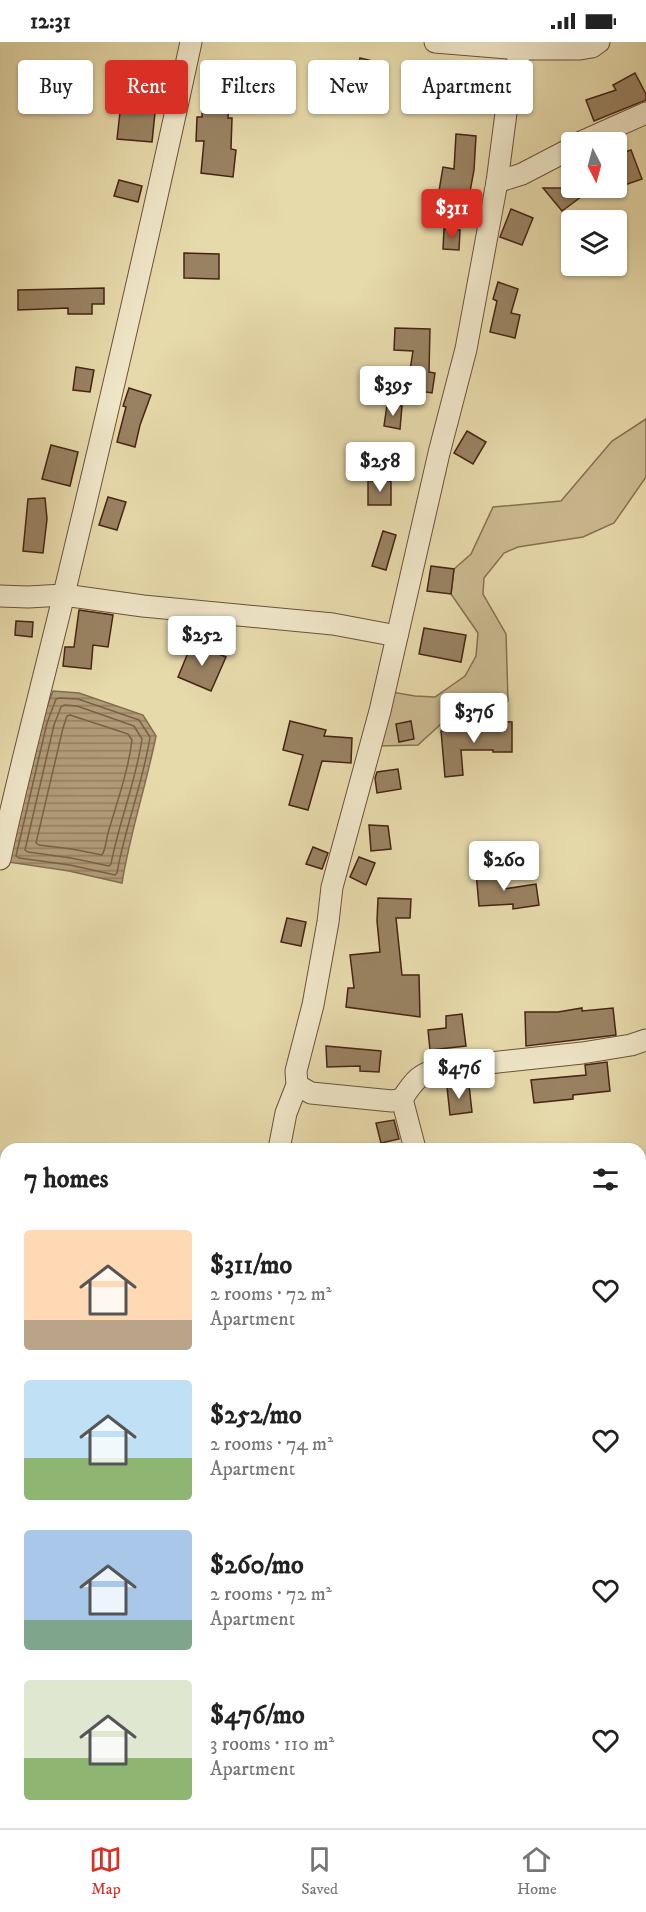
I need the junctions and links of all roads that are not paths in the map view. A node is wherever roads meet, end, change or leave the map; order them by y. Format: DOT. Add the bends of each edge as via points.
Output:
graph roads {
  1 [pos="191,42"];
  2 [pos="435,42"];
  3 [pos="599,42"];
  4 [pos="521,45"];
  5 [pos="646,113"];
  6 [pos="603,132"];
  7 [pos="561,154"];
  8 [pos="497,182"];
  9 [pos="64,595"];
  10 [pos="0,596"];
  11 [pos="397,636"];
  12 [pos="0,859"];
  13 [pos="646,1040"];
  14 [pos="297,1085"];
  15 [pos="402,1099"];
  16 [pos="280,1143"];
  17 [pos="413,1143"];
  1 -- 9 [label="street"];
  2 -- 4 [label="street"];
  3 -- 4 [label="street" via="580,49"];
  4 -- 8 [label="street" via="506,113"];
  5 -- 6 [label="street"];
  7 -- 8 [label="street"];
  8 -- 11 [label="street" via="465,349"];
  9 -- 10 [label="street"];
  9 -- 11 [label="street" via="333,624"];
  9 -- 12 [label="street"];
  11 -- 14 [label="street" via="332,887 313,1005 296,1071"];
  13 -- 15 [label="street" via="582,1053 443,1068 415,1080"];
  14 -- 15 [label="street" via="330,1095"];
  14 -- 16 [label="street"];
  15 -- 17 [label="street"];
}
